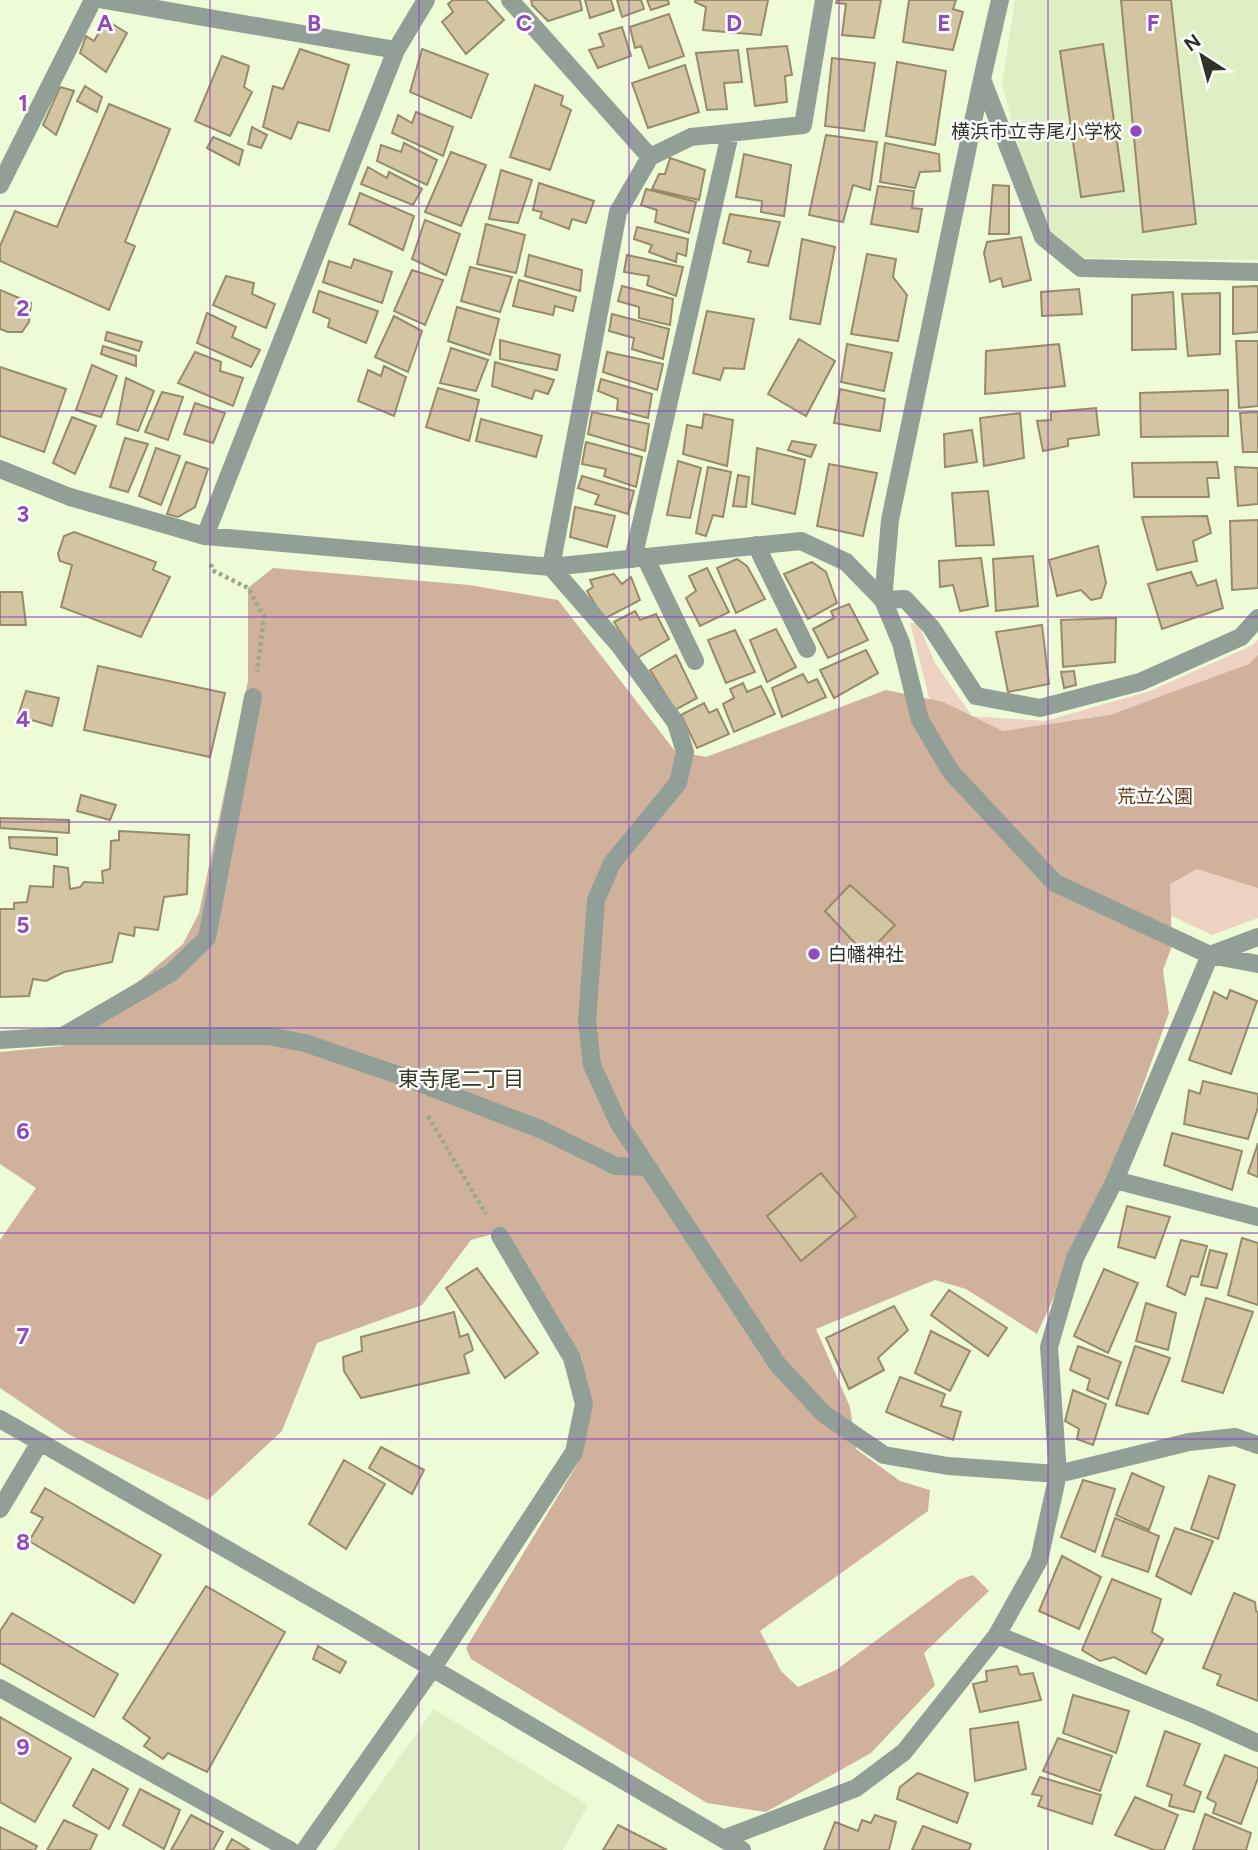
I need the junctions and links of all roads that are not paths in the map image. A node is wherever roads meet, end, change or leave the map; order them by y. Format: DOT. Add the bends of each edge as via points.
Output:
graph roads {
  1 [pos="93,0"];
  2 [pos="104,0"];
  3 [pos="426,0"];
  4 [pos="510,0"];
  5 [pos="824,0"];
  6 [pos="1000,0"];
  7 [pos="396,50"];
  8 [pos="982,79"];
  9 [pos="730,134"];
  10 [pos="650,157"];
  11 [pos="0,185"];
  12 [pos="1258,272"];
  13 [pos="0,469"];
  14 [pos="205,536"];
  15 [pos="756,545"];
  16 [pos="639,558"];
  17 [pos="551,567"];
  18 [pos="883,600"];
  19 [pos="1258,618"];
  20 [pos="807,649"];
  21 [pos="695,661"];
  22 [pos="253,697"];
  23 [pos="1258,937"];
  24 [pos="1210,955"];
  25 [pos="1258,964"];
  26 [pos="63,1036"];
  27 [pos="0,1040"];
  28 [pos="646,1167"];
  29 [pos="1115,1180"];
  30 [pos="1258,1217"];
  31 [pos="500,1236"];
  32 [pos="0,1419"];
  33 [pos="40,1442"];
  34 [pos="1258,1446"];
  35 [pos="1058,1474"];
  36 [pos="0,1509"];
  37 [pos="997,1634"];
  38 [pos="432,1670"];
  39 [pos="0,1688"];
  40 [pos="1258,1743"];
  41 [pos="723,1839"];
  42 [pos="290,1850"];
  43 [pos="305,1850"];
  44 [pos="742,1850"];
  1 -- 11 [label="street"];
  2 -- 7 [label="street"];
  3 -- 7 [label="street"];
  4 -- 10 [label="street"];
  5 -- 9 [label="street" via="803,125"];
  6 -- 8 [label="street"];
  7 -- 14 [label="street"];
  8 -- 12 [label="street" via="1043,237 1081,268"];
  8 -- 18 [label="street" via="890,520"];
  9 -- 10 [label="street" via="691,138"];
  9 -- 16 [label="street"];
  10 -- 17 [label="street" via="618,212"];
  13 -- 14 [label="street" via="70,497"];
  14 -- 17 [label="street"];
  15 -- 16 [label="street"];
  15 -- 18 [label="street" via="801,541 846,562"];
  15 -- 20 [label="street"];
  16 -- 17 [label="street"];
  16 -- 21 [label="street"];
  17 -- 28 [label="street" via="627,656 676,723 685,752 678,783 612,863 596,900 587,1021 592,1065 618,1122"];
  18 -- 19 [label="street" via="905,599 931,627 976,696 1040,708 1140,682 1241,637"];
  18 -- 24 [label="street" via="901,643 920,719 951,772 1055,883"];
  22 -- 26 [label="street" via="207,938 171,973"];
  23 -- 24 [label="street"];
  24 -- 25 [label="street"];
  24 -- 29 [label="street"];
  26 -- 27 [label="street"];
  26 -- 28 [label="street" via="268,1037 305,1043 540,1129 616,1166"];
  28 -- 35 [label="street" via="778,1365 824,1414 884,1455 948,1466"];
  29 -- 30 [label="street"];
  29 -- 35 [label="street" via="1074,1258 1048,1347"];
  31 -- 38 [label="street" via="572,1358 584,1404 573,1451"];
  32 -- 33 [label="street"];
  33 -- 36 [label="street"];
  33 -- 38 [label="street"];
  34 -- 35 [label="street" via="1236,1437 1189,1441"];
  35 -- 37 [label="street" via="1039,1560"];
  37 -- 40 [label="street"];
  37 -- 41 [label="street" via="904,1752 856,1788"];
  38 -- 41 [label="street"];
  38 -- 43 [label="street"];
  39 -- 42 [label="street"];
  41 -- 44 [label="street"];
}
